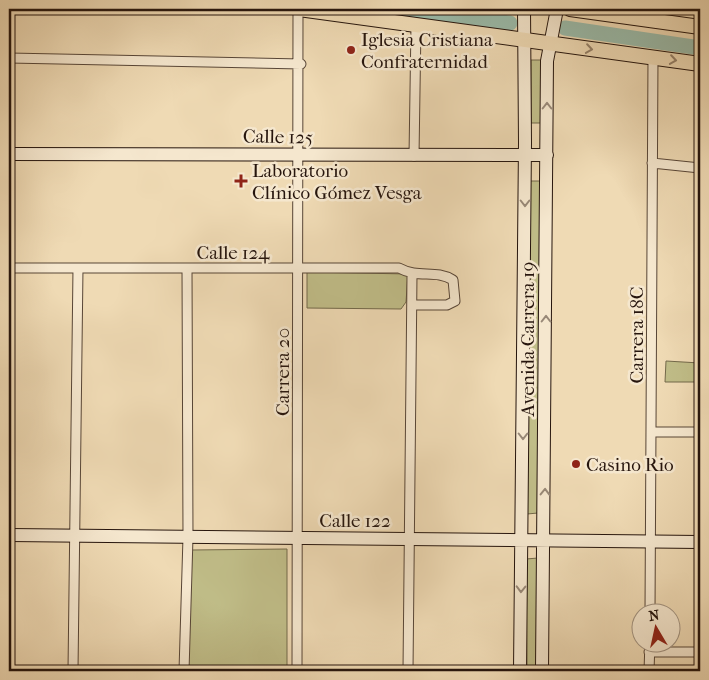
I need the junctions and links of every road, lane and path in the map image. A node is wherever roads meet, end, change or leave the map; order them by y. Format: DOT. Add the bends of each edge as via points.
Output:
graph roads {
  1 [pos="298,9"];
  2 [pos="303,9"];
  3 [pos="524,9"];
  4 [pos="557,9"];
  5 [pos="570,9"];
  6 [pos="416,25"];
  7 [pos="700,26"];
  8 [pos="525,40"];
  9 [pos="549,43"];
  10 [pos="653,57"];
  11 [pos="9,58"];
  12 [pos="299,64"];
  13 [pos="700,64"];
  14 [pos="9,154"];
  15 [pos="298,155"];
  16 [pos="525,155"];
  17 [pos="547,155"];
  18 [pos="414,156"];
  19 [pos="652,164"];
  20 [pos="700,168"];
  21 [pos="9,268"];
  22 [pos="78,268"];
  23 [pos="187,268"];
  24 [pos="299,268"];
  25 [pos="412,275"];
  26 [pos="412,305"];
  27 [pos="652,432"];
  28 [pos="700,432"];
  29 [pos="9,535"];
  30 [pos="75,536"];
  31 [pos="188,538"];
  32 [pos="298,538"];
  33 [pos="410,539"];
  34 [pos="522,540"];
  35 [pos="544,540"];
  36 [pos="650,541"];
  37 [pos="700,542"];
  38 [pos="650,602"];
  39 [pos="650,652"];
  40 [pos="682,652"];
  41 [pos="700,652"];
  42 [pos="72,671"];
  43 [pos="184,671"];
  44 [pos="297,671"];
  45 [pos="408,671"];
  46 [pos="520,671"];
  47 [pos="542,671"];
  48 [pos="649,671"];
  1 -- 2 [label="main road"];
  1 -- 12 [label="street, Carrera 20"];
  2 -- 6 [label="main road"];
  2 -- 12 [label="street, Carrera 20"];
  3 -- 8 [label="main road, Avenida Carrera 19"];
  4 -- 9 [label="main road, Avenida Carrera 19"];
  5 -- 7 [label="main road"];
  6 -- 8 [label="main road"];
  6 -- 18 [label="street"];
  8 -- 9 [label="main road"];
  8 -- 16 [label="main road, Avenida Carrera 19"];
  9 -- 10 [label="main road, one-way"];
  17 -- 9 [label="main road, Avenida Carrera 19, one-way" via="546,60"];
  10 -- 13 [label="main road, one-way"];
  10 -- 19 [label="street, Carrera 18C"];
  11 -- 12 [label="street"];
  12 -- 15 [label="street, Carrera 20"];
  14 -- 15 [label="main road, Calle 125"];
  15 -- 18 [label="main road, Calle 125"];
  15 -- 24 [label="street, Carrera 20"];
  16 -- 17 [label="main road, Calle 125"];
  16 -- 18 [label="main road, Calle 125"];
  16 -- 34 [label="main road, Avenida Carrera 19, one-way"];
  35 -- 17 [label="main road, Avenida Carrera 19, one-way"];
  19 -- 20 [label="street"];
  19 -- 27 [label="street, Carrera 18C"];
  21 -- 22 [label="street, Calle 124"];
  22 -- 23 [label="street, Calle 124"];
  22 -- 30 [label="street"];
  23 -- 24 [label="street, Calle 124"];
  23 -- 31 [label="street"];
  24 -- 25 [label="street, Calle 124" via="399,268"];
  24 -- 32 [label="street, Carrera 20"];
  25 -- 26 [label="street"];
  25 -- 26 [label="street, Calle 124" via="444,274 453,280 455,302"];
  26 -- 33 [label="street"];
  27 -- 28 [label="street"];
  27 -- 36 [label="street, Carrera 18C"];
  29 -- 30 [label="main road, Calle 122"];
  30 -- 31 [label="main road, Calle 122"];
  30 -- 42 [label="street"];
  31 -- 32 [label="main road, Calle 122"];
  31 -- 43 [label="street"];
  32 -- 33 [label="main road, Calle 122"];
  32 -- 44 [label="street, Carrera 20"];
  33 -- 34 [label="main road, Calle 122"];
  33 -- 45 [label="street"];
  34 -- 35 [label="main road, Calle 122"];
  34 -- 46 [label="main road, Avenida Carrera 19, one-way"];
  35 -- 36 [label="main road, Calle 122"];
  35 -- 47 [label="main road, Avenida Carrera 19"];
  36 -- 37 [label="main road, Calle 122"];
  36 -- 38 [label="street, Carrera 18C"];
  39 -- 48 [label="street"];
  40 -- 41 [label="street"];
}
